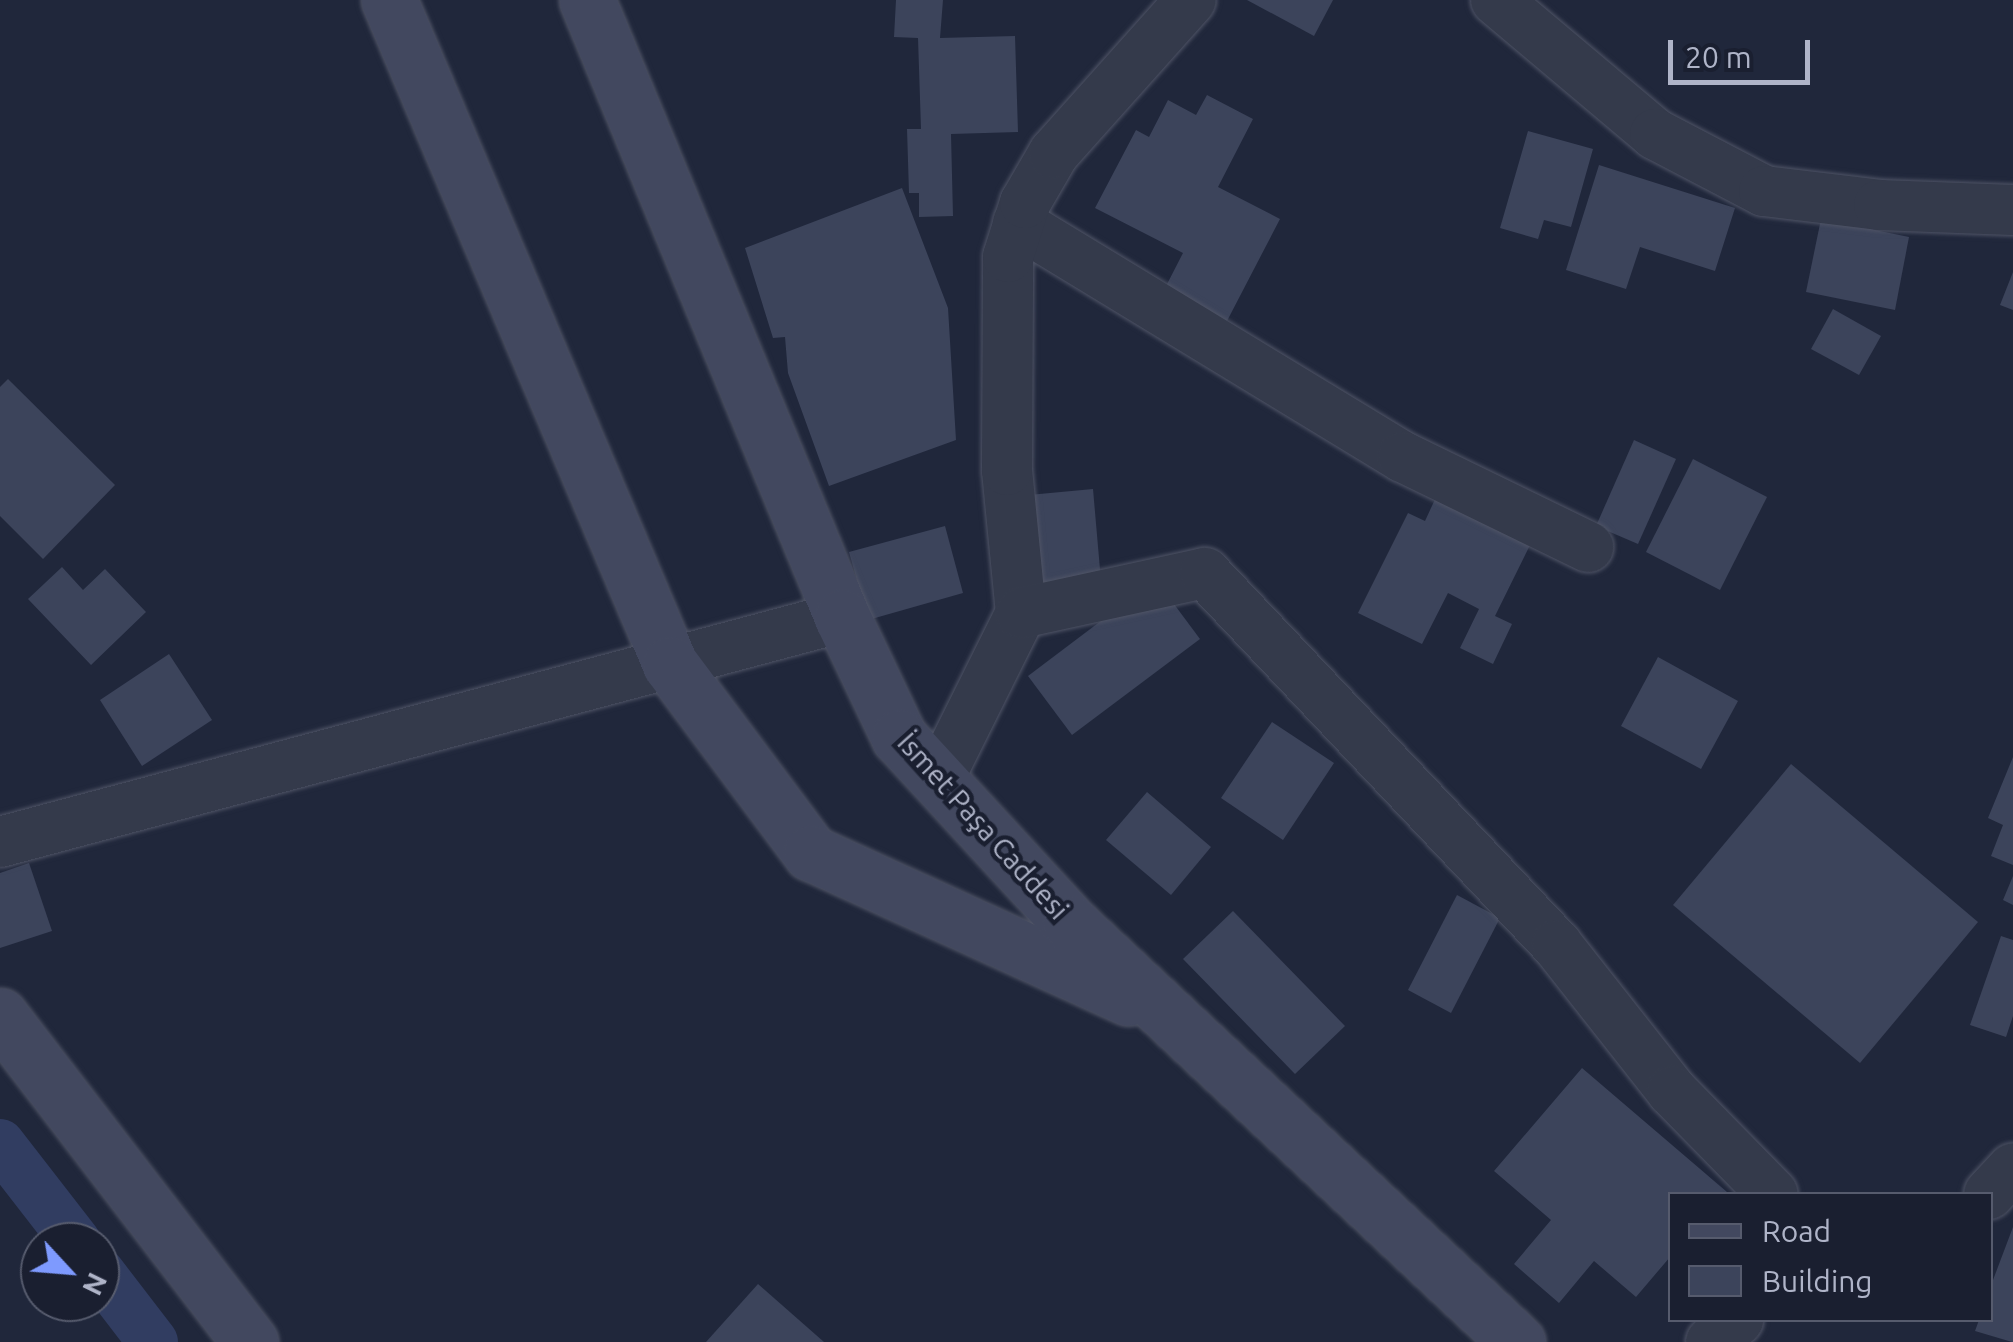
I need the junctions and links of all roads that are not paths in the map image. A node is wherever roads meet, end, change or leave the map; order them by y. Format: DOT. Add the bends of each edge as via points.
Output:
graph roads {
  1 [pos="389,0"];
  2 [pos="586,0"];
  3 [pos="1191,0"];
  4 [pos="1496,0"];
  5 [pos="2013,210"];
  6 [pos="1018,223"];
  7 [pos="1588,547"];
  8 [pos="1021,613"];
  9 [pos="842,617"];
  10 [pos="670,664"];
  11 [pos="938,780"];
  12 [pos="0,842"];
  13 [pos="0,1016"];
  14 [pos="1172,1018"];
  15 [pos="2013,1168"];
  16 [pos="1771,1192"];
  17 [pos="1991,1192"];
  18 [pos="1736,1322"];
  19 [pos="250,1342"];
  20 [pos="1517,1342"];
  21 [pos="1711,1342"];
  1 -- 10 [label="main road"];
  2 -- 9 [label="main road, İsmet Paşa Caddesi"];
  3 -- 6 [label="street" via="1054,153"];
  4 -- 5 [label="street" via="1655,134 1764,191 1878,205"];
  6 -- 7 [label="street" via="1403,457"];
  6 -- 8 [label="street" via="1008,257 1005,343 1007,470"];
  8 -- 11 [label="street"];
  8 -- 16 [label="street" via="1205,573 1557,944 1672,1092"];
  9 -- 10 [label="street"];
  9 -- 11 [label="main road, İsmet Paşa Caddesi" via="880,706"];
  10 -- 12 [label="street"];
  10 -- 14 [label="main road" via="811,853"];
  11 -- 14 [label="main road, İsmet Paşa Caddesi" via="1070,923"];
  13 -- 19 [label="main road"];
  14 -- 20 [label="main road, İsmet Paşa Caddesi"];
  15 -- 17 [label="street"];
  18 -- 21 [label="street"];
}
